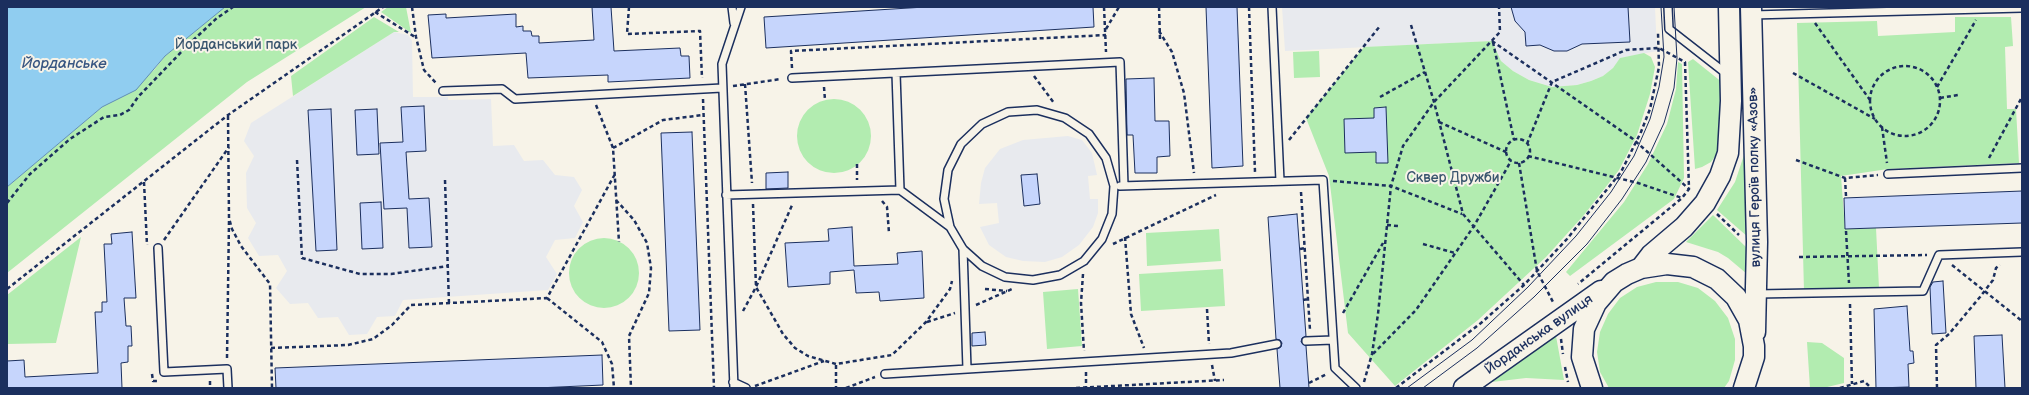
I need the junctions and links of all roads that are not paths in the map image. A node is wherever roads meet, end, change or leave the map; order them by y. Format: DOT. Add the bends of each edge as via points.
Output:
graph roads {
  1 [pos="732,7"];
  2 [pos="741,7"];
  3 [pos="1272,7"];
  4 [pos="1668,7"];
  5 [pos="1729,7"];
  6 [pos="2022,8"];
  7 [pos="1751,11"];
  8 [pos="734,28"];
  9 [pos="896,73"];
  10 [pos="792,78"];
  11 [pos="1731,78"];
  12 [pos="722,88"];
  13 [pos="443,91"];
  14 [pos="2022,168"];
  15 [pos="1888,174"];
  16 [pos="1280,181"];
  17 [pos="1114,186"];
  18 [pos="1124,186"];
  19 [pos="900,190"];
  20 [pos="726,195"];
  21 [pos="950,227"];
  22 [pos="158,248"];
  23 [pos="963,249"];
  24 [pos="2022,252"];
  25 [pos="1641,268"];
  26 [pos="1614,282"];
  27 [pos="1757,294"];
  28 [pos="1332,336"];
  29 [pos="1306,341"];
  30 [pos="1277,344"];
  31 [pos="1754,352"];
  32 [pos="967,369"];
  33 [pos="885,374"];
  34 [pos="734,385"];
  35 [pos="228,388"];
  36 [pos="746,388"];
  37 [pos="1356,388"];
  38 [pos="1464,388"];
  39 [pos="1592,388"];
  40 [pos="1744,388"];
  41 [pos="1755,388"];
  1 -- 8 [label="lane"];
  2 -- 8 [label="lane"];
  3 -- 16 [label="lane"];
  4 -- 11 [label="lane" via="1669,29"];
  5 -- 11 [label="main road, вулиця Героїв полку «Азов»"];
  6 -- 7 [label="lane" via="1808,13"];
  7 -- 27 [label="main road, вулиця Героїв полку «Азов»"];
  8 -- 12 [label="lane" via="722,64"];
  9 -- 10 [label="lane"];
  9 -- 18 [label="lane" via="1120,62"];
  9 -- 19 [label="lane"];
  11 -- 25 [label="main road, вулиця Героїв полку «Азов»" via="1728,153 1720,176 1705,203"];
  12 -- 13 [label="lane" via="515,99 502,89"];
  12 -- 20 [label="lane"];
  14 -- 15 [label="lane"];
  16 -- 18 [label="lane"];
  16 -- 28 [label="lane" via="1323,180"];
  17 -- 18 [label="lane"];
  17 -- 21 [label="lane" via="1106,158 1089,134 1065,118 1037,110 1008,112 982,124 961,144 948,170 944,199"];
  17 -- 23 [label="lane" via="1112,214 1102,240 1084,261 1060,275 1033,280 1005,277 982,266"];
  19 -- 20 [label="lane"];
  19 -- 21 [label="lane"];
  20 -- 34 [label="lane"];
  21 -- 23 [label="lane"];
  22 -- 35 [label="lane" via="164,372 227,369"];
  23 -- 32 [label="lane"];
  24 -- 27 [label="lane" via="1938,255 1923,291"];
  25 -- 26 [label="main road"];
  25 -- 31 [label="main road" via="1667,264 1693,267 1717,279 1736,297 1748,320"];
  26 -- 38 [label="main road, Йорданська вулиця"];
  26 -- 39 [label="main road" via="1596,303 1584,329 1582,357"];
  27 -- 31 [label="main road, вулиця Героїв полку «Азов»"];
  28 -- 29 [label="lane"];
  28 -- 37 [label="lane" via="1335,368"];
  30 -- 32 [label="lane" via="1231,353"];
  31 -- 40 [label="main road"];
  31 -- 41 [label="main road, вулиця Героїв полку «Азов»"];
  32 -- 33 [label="lane"];
  34 -- 36 [label="lane"];
}
